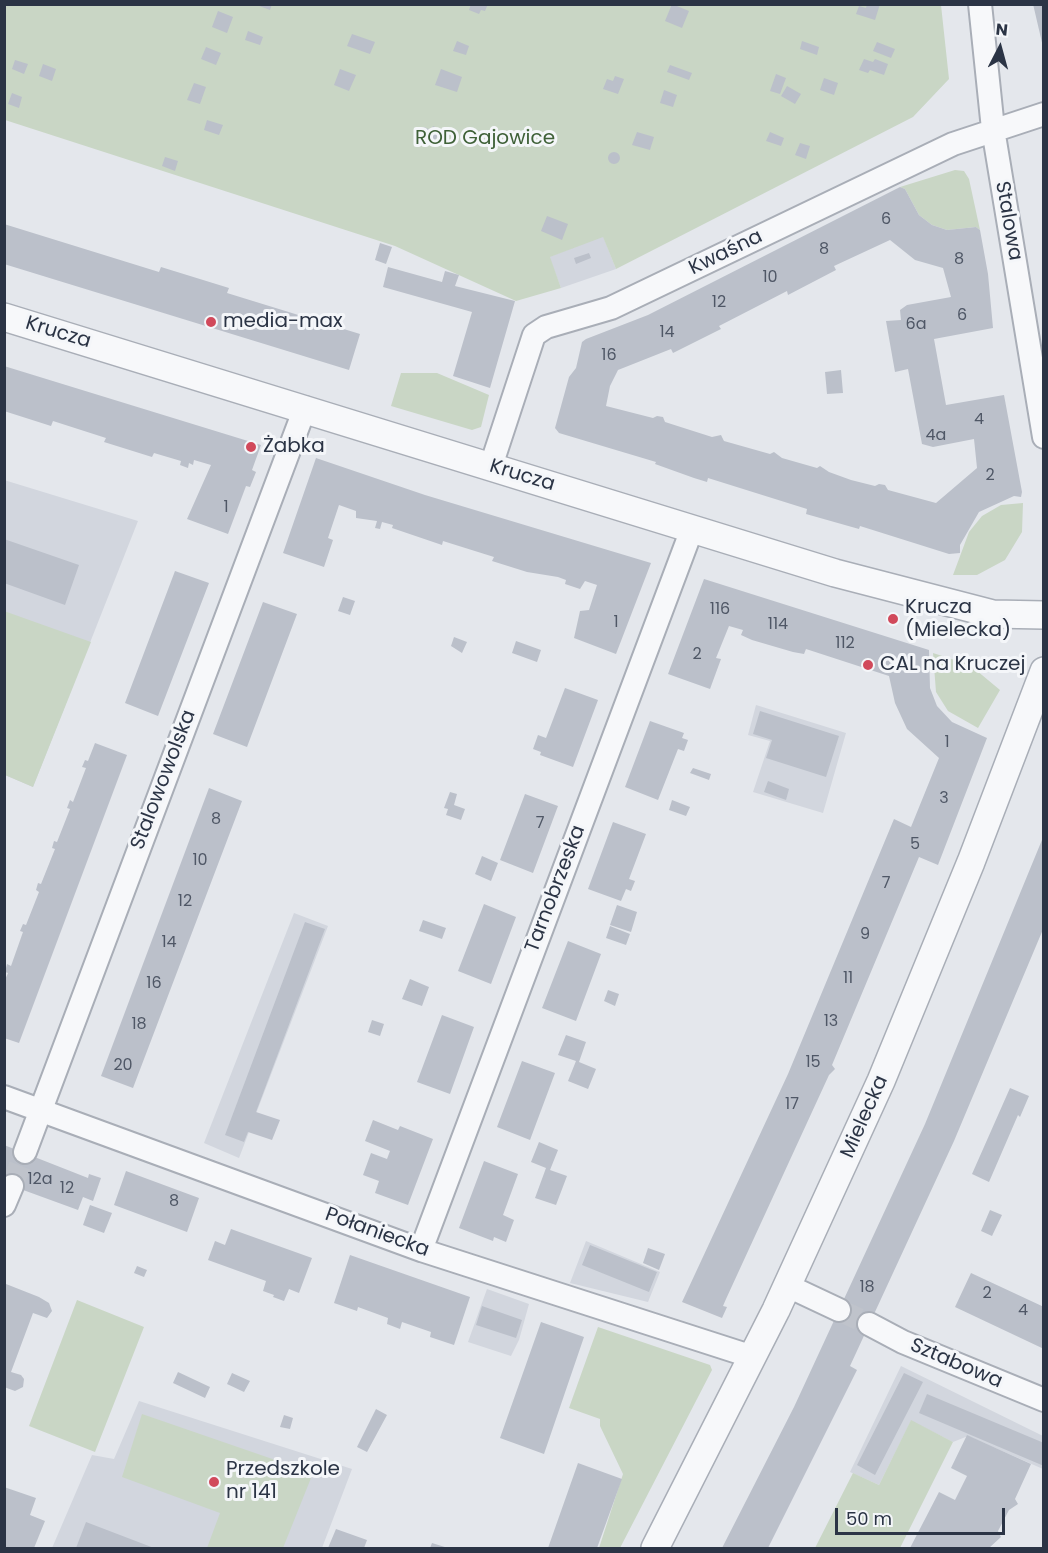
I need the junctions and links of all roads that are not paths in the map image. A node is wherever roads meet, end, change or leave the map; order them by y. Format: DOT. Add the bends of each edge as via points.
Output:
graph roads {
  1 [pos="980,4"];
  2 [pos="1044,114"];
  3 [pos="993,129"];
  4 [pos="4,317"];
  5 [pos="305,408"];
  6 [pos="1044,437"];
  7 [pos="491,466"];
  8 [pos="692,529"];
  9 [pos="1044,615"];
  10 [pos="1044,671"];
  11 [pos="4,1096"];
  12 [pos="41,1111"];
  13 [pos="25,1152"];
  14 [pos="421,1250"];
  15 [pos="788,1286"];
  16 [pos="840,1310"];
  17 [pos="869,1324"];
  18 [pos="753,1357"];
  19 [pos="1044,1400"];
  20 [pos="655,1548"];
  1 -- 3 [label="street, Stalowa"];
  2 -- 3 [label="street, Kwaśna"];
  3 -- 6 [label="street, Stalowa"];
  3 -- 7 [label="street, Kwaśna" via="953,144 610,308 546,327 534,335"];
  4 -- 5 [label="street, Krucza"];
  5 -- 7 [label="street, Krucza"];
  5 -- 12 [label="street, Stalowowolska"];
  7 -- 8 [label="street, Krucza"];
  8 -- 9 [label="street, Krucza" via="950,604 993,614"];
  8 -- 14 [label="street, Tarnobrzeska"];
  10 -- 15 [label="street, Mielecka" via="931,962"];
  11 -- 12 [label="street, Połaniecka"];
  12 -- 13 [label="street, Stalowowolska"];
  12 -- 14 [label="street, Połaniecka"];
  14 -- 18 [label="street, Połaniecka"];
  15 -- 16 [label="street"];
  15 -- 18 [label="street, Mielecka"];
  17 -- 19 [label="street, Sztabowa"];
  18 -- 20 [label="street, Mielecka"];
}
